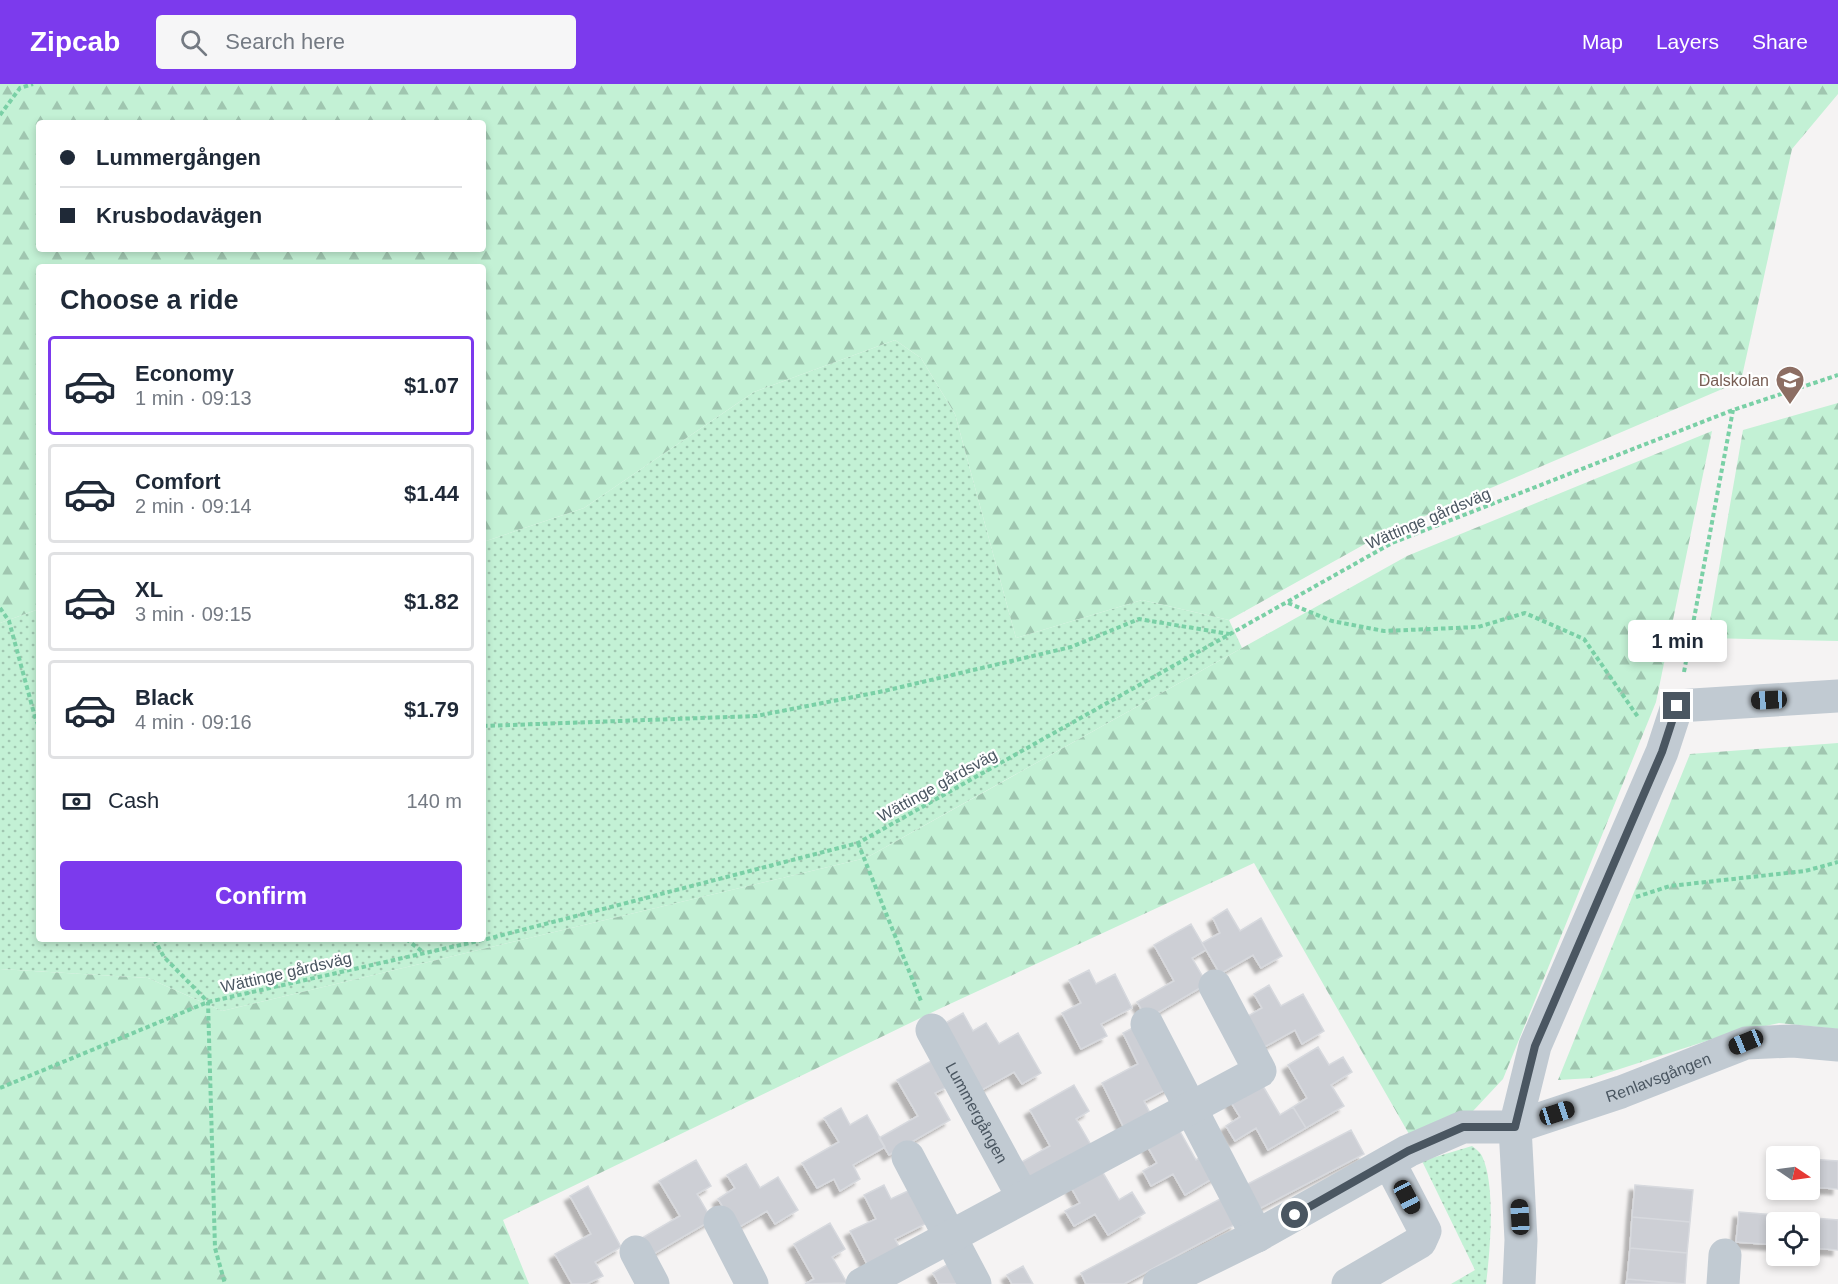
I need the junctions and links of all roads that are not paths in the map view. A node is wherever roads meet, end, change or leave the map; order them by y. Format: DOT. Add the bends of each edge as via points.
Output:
graph roads {
  1 [pos="1838,696"];
  2 [pos="1215,986"];
  3 [pos="1147,1024"];
  4 [pos="932,1030"];
  5 [pos="1838,1045"];
  6 [pos="1190,1108"];
  7 [pos="1515,1127"];
  8 [pos="908,1157"];
  9 [pos="1389,1162"];
  10 [pos="1023,1197"];
  11 [pos="720,1222"];
  12 [pos="950,1236"];
  13 [pos="1257,1236"];
  14 [pos="636,1252"];
  15 [pos="653,1284"];
  16 [pos="752,1284"];
  17 [pos="862,1284"];
  18 [pos="975,1284"];
  19 [pos="1159,1284"];
  20 [pos="1348,1284"];
  21 [pos="1519,1284"];
  1 -- 7 [label="street" via="1677,706 1662,752 1535,1046"];
  2 -- 6 [label="street" via="1260,1071"];
  3 -- 6 [label="street"];
  4 -- 10 [label="street, Lummergången"];
  5 -- 7 [label="street, Renlavsgången" via="1746,1042 1621,1092"];
  6 -- 10 [label="street"];
  6 -- 13 [label="street"];
  7 -- 9 [label="street" via="1463,1127"];
  7 -- 21 [label="street" via="1521,1240"];
  8 -- 12 [label="street"];
  9 -- 13 [label="street"];
  9 -- 20 [label="street" via="1425,1231 1420,1242"];
  10 -- 12 [label="street"];
  11 -- 16 [label="street"];
  12 -- 17 [label="street"];
  12 -- 18 [label="street"];
  13 -- 19 [label="street"];
  14 -- 15 [label="street"];
}
